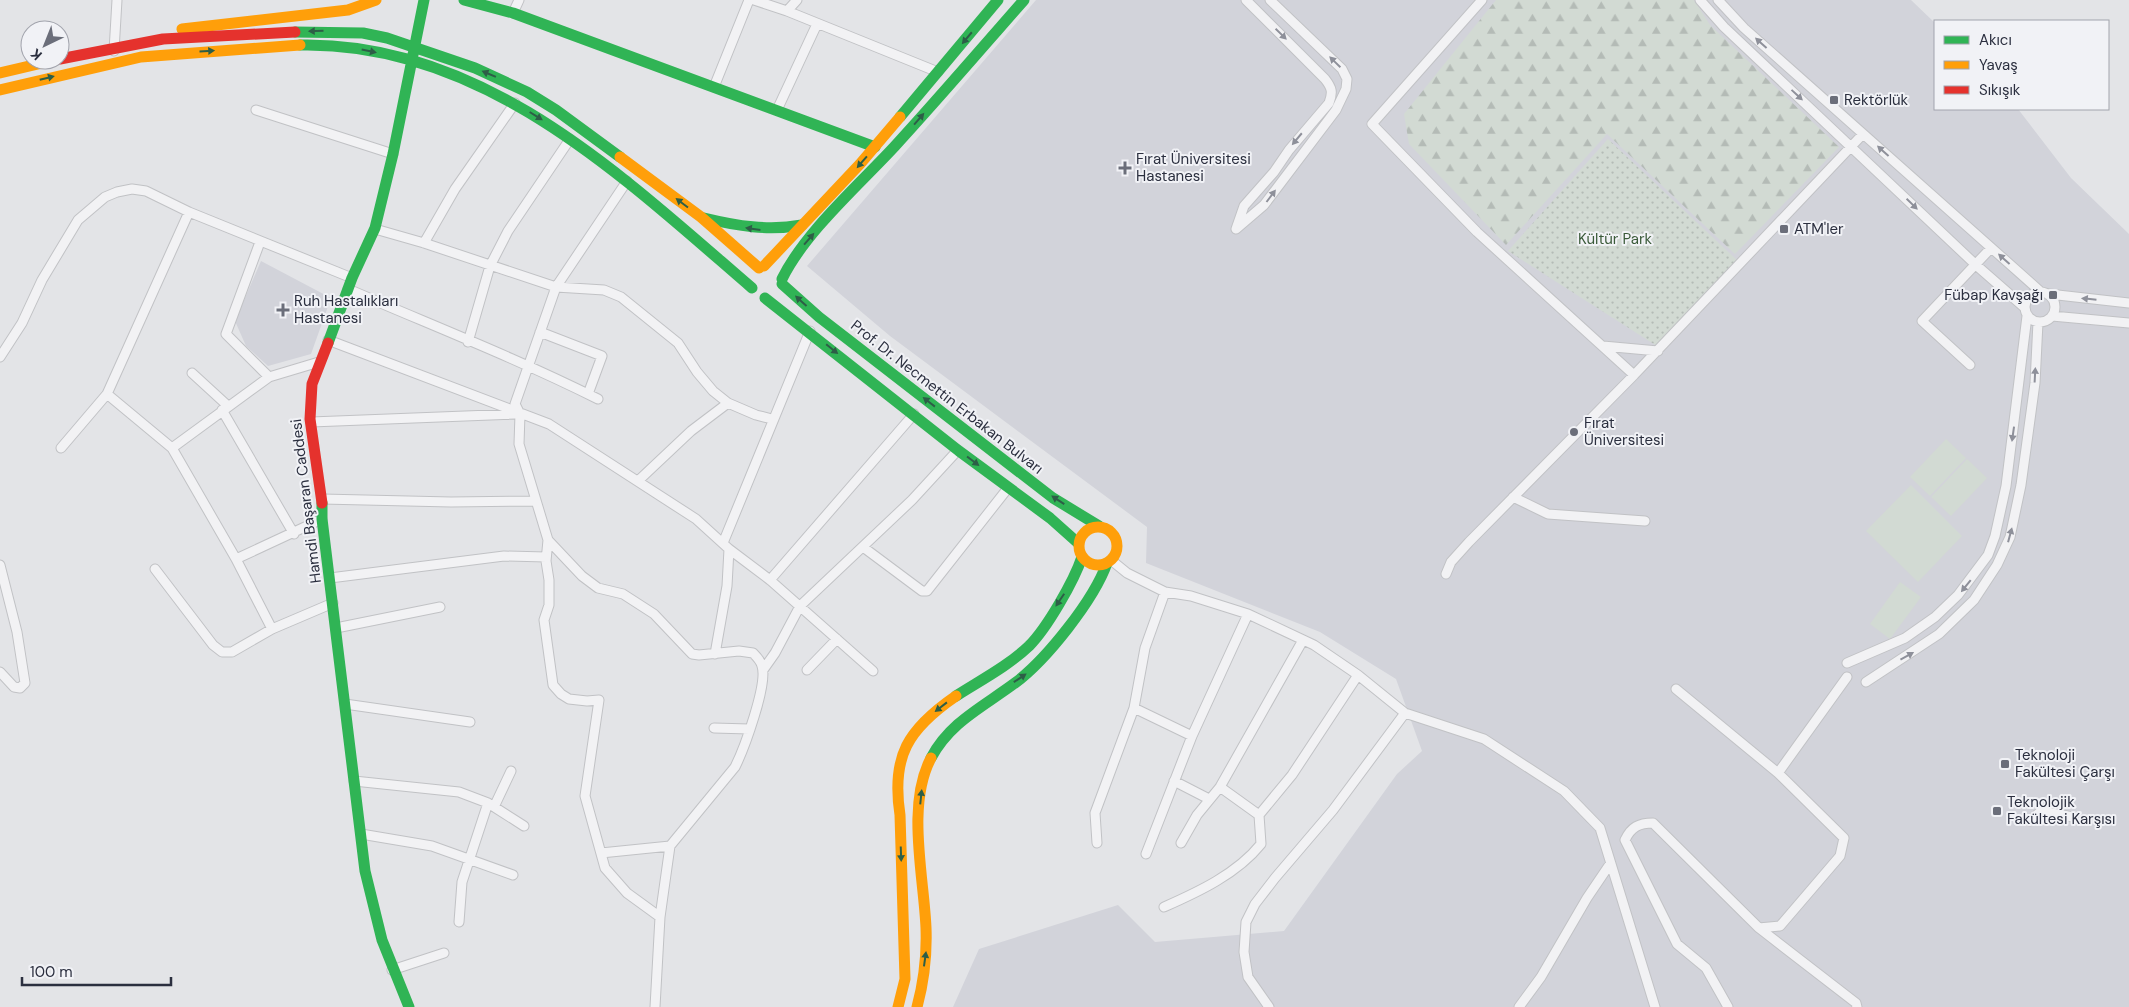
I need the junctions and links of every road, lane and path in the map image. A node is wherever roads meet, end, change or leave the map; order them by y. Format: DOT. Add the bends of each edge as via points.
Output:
graph roads {
  1 [pos="117,0"];
  2 [pos="376,0"];
  3 [pos="424,0"];
  4 [pos="464,0"];
  5 [pos="519,0"];
  6 [pos="749,0"];
  7 [pos="754,0"];
  8 [pos="797,0"];
  9 [pos="998,0"];
  10 [pos="1024,0"];
  11 [pos="1246,0"];
  12 [pos="1270,0"];
  13 [pos="1482,0"];
  14 [pos="1700,0"];
  15 [pos="1718,0"];
  16 [pos="787,10"];
  17 [pos="514,13"];
  18 [pos="817,24"];
  19 [pos="115,44"];
  20 [pos="415,47"];
  21 [pos="70,56"];
  22 [pos="114,62"];
  23 [pos="412,62"];
  24 [pos="20,68"];
  25 [pos="938,72"];
  26 [pos="0,73"];
  27 [pos="714,87"];
  28 [pos="0,90"];
  29 [pos="1332,95"];
  30 [pos="1342,100"];
  31 [pos="515,103"];
  32 [pos="256,110"];
  33 [pos="777,110"];
  34 [pos="1863,134"];
  35 [pos="570,139"];
  36 [pos="1852,146"];
  37 [pos="875,147"];
  38 [pos="393,154"];
  39 [pos="627,181"];
  40 [pos="188,212"];
  41 [pos="701,217"];
  42 [pos="802,225"];
  43 [pos="374,230"];
  44 [pos="260,242"];
  45 [pos="424,243"];
  46 [pos="1991,248"];
  47 [pos="1976,264"];
  48 [pos="490,266"];
  49 [pos="761,267"];
  50 [pos="782,282"];
  51 [pos="350,284"];
  52 [pos="556,287"];
  53 [pos="752,288"];
  54 [pos="2045,293"];
  55 [pos="765,298"];
  56 [pos="2129,303"];
  57 [pos="2026,311"];
  58 [pos="2052,316"];
  59 [pos="2038,322"];
  60 [pos="2129,323"];
  61 [pos="810,331"];
  62 [pos="540,332"];
  63 [pos="328,340"];
  64 [pos="468,342"];
  65 [pos="1603,346"];
  66 [pos="1658,351"];
  67 [pos="0,358"];
  68 [pos="319,362"];
  69 [pos="528,364"];
  70 [pos="1970,365"];
  71 [pos="192,373"];
  72 [pos="1634,375"];
  73 [pos="269,378"];
  74 [pos="107,394"];
  75 [pos="588,394"];
  76 [pos="598,399"];
  77 [pos="728,403"];
  78 [pos="225,408"];
  79 [pos="520,414"];
  80 [pos="914,414"];
  81 [pos="772,419"];
  82 [pos="310,422"];
  83 [pos="61,448"];
  84 [pos="172,448"];
  85 [pos="958,450"];
  86 [pos="638,480"];
  87 [pos="1008,488"];
  88 [pos="1513,497"];
  89 [pos="322,499"];
  90 [pos="536,501"];
  91 [pos="322,519"];
  92 [pos="1645,522"];
  93 [pos="1100,526"];
  94 [pos="294,534"];
  95 [pos="548,540"];
  96 [pos="1078,543"];
  97 [pos="726,546"];
  98 [pos="863,547"];
  99 [pos="546,557"];
  100 [pos="1082,557"];
  101 [pos="236,560"];
  102 [pos="1109,562"];
  103 [pos="0,565"];
  104 [pos="154,569"];
  105 [pos="1446,574"];
  106 [pos="330,578"];
  107 [pos="770,580"];
  108 [pos="1165,592"];
  109 [pos="333,604"];
  110 [pos="800,606"];
  111 [pos="440,607"];
  112 [pos="1248,614"];
  113 [pos="336,628"];
  114 [pos="272,629"];
  115 [pos="837,639"];
  116 [pos="1304,640"];
  117 [pos="715,654"];
  118 [pos="1847,663"];
  119 [pos="763,670"];
  120 [pos="807,670"];
  121 [pos="873,671"];
  122 [pos="0,672"];
  123 [pos="1358,675"];
  124 [pos="1847,677"];
  125 [pos="1866,682"];
  126 [pos="1676,689"];
  127 [pos="345,704"];
  128 [pos="1134,708"];
  129 [pos="1405,713"];
  130 [pos="470,722"];
  131 [pos="714,728"];
  132 [pos="749,729"];
  133 [pos="1192,736"];
  134 [pos="511,771"];
  135 [pos="1778,773"];
  136 [pos="354,781"];
  137 [pos="1174,781"];
  138 [pos="1220,787"];
  139 [pos="1209,799"];
  140 [pos="491,805"];
  141 [pos="1259,816"];
  142 [pos="2073,817"];
  143 [pos="2030,821"];
  144 [pos="524,826"];
  145 [pos="361,834"];
  146 [pos="1097,843"];
  147 [pos="1180,843"];
  148 [pos="670,846"];
  149 [pos="601,853"];
  150 [pos="1146,854"];
  151 [pos="470,860"];
  152 [pos="1610,864"];
  153 [pos="513,875"];
  154 [pos="1164,907"];
  155 [pos="660,917"];
  156 [pos="459,922"];
  157 [pos="1759,928"];
  158 [pos="444,953"];
  159 [pos="392,970"];
  160 [pos="409,1007"];
  161 [pos="655,1007"];
  162 [pos="898,1007"];
  163 [pos="917,1007"];
  164 [pos="1268,1007"];
  165 [pos="1519,1007"];
  166 [pos="1655,1007"];
  167 [pos="1728,1007"];
  168 [pos="1858,1007"];
  1 -- 19 [label="street"];
  2 -- 19 [label="main road" via="348,10 156,32"];
  3 -- 20 [label="main road, Hamdi Başaran Caddesi"];
  4 -- 17 [label="main road"];
  5 -- 17 [label="street"];
  6 -- 27 [label="street"];
  7 -- 16 [label="street"];
  8 -- 16 [label="street"];
  9 -- 25 [label="main road, one-way"];
  50 -- 10 [label="main road, one-way" via="791,261 822,224"];
  11 -- 29 [label="street, one-way" via="1325,79"];
  30 -- 12 [label="street, one-way" via="1347,79 1342,69"];
  13 -- 65 [label="street" via="1372,124 1477,232"];
  14 -- 36 [label="street, one-way" via="1724,27"];
  34 -- 15 [label="street, one-way" via="1744,28"];
  16 -- 18 [label="street"];
  17 -- 27 [label="main road"];
  18 -- 25 [label="street"];
  18 -- 33 [label="street"];
  20 -- 19 [label="main road, one-way" via="363,33 314,31"];
  19 -- 21 [label="main road"];
  19 -- 22 [label="street"];
  20 -- 23 [label="main road, Hamdi Başaran Caddesi"];
  41 -- 20 [label="main road, one-way" via="527,92 474,68"];
  22 -- 23 [label="main road, one-way" via="175,53 325,45 354,48"];
  28 -- 22 [label="main road, one-way"];
  23 -- 31 [label="main road"];
  23 -- 38 [label="main road, Hamdi Başaran Caddesi"];
  24 -- 26 [label="main road"];
  25 -- 37 [label="main road"];
  27 -- 33 [label="main road"];
  29 -- 30 [label="street"];
  29 -- 30 [label="street, one-way" via="1244,206 1236,228 1264,205"];
  31 -- 35 [label="main road, one-way"];
  31 -- 45 [label="street" via="455,189"];
  32 -- 38 [label="street"];
  33 -- 37 [label="main road"];
  34 -- 36 [label="street"];
  46 -- 34 [label="street, one-way"];
  35 -- 39 [label="main road"];
  35 -- 48 [label="street" via="508,230"];
  36 -- 47 [label="street, one-way"];
  36 -- 66 [label="street"];
  37 -- 42 [label="main road, one-way"];
  38 -- 43 [label="main road, Hamdi Başaran Caddesi"];
  39 -- 52 [label="street"];
  39 -- 53 [label="main road"];
  40 -- 44 [label="street"];
  40 -- 67 [label="street" via="146,191 132,189 105,198 78,220"];
  40 -- 74 [label="street"];
  42 -- 41 [label="main road, one-way" via="755,229"];
  41 -- 49 [label="main road"];
  42 -- 49 [label="main road"];
  43 -- 45 [label="street"];
  43 -- 51 [label="main road, Hamdi Başaran Caddesi"];
  44 -- 51 [label="street"];
  44 -- 73 [label="street" via="226,334"];
  45 -- 48 [label="street"];
  46 -- 47 [label="street"];
  54 -- 46 [label="street, one-way"];
  47 -- 57 [label="street"];
  47 -- 70 [label="street" via="1922,320"];
  48 -- 52 [label="street"];
  48 -- 64 [label="street"];
  49 -- 50 [label="main road" via="778,271"];
  49 -- 53 [label="main road" via="752,274"];
  50 -- 55 [label="main road" via="774,296"];
  93 -- 50 [label="main road, Prof. Dr. Necmettin Erbakan Bulvarı, one-way" via="1046,492 819,317"];
  51 -- 63 [label="main road, Hamdi Başaran Caddesi"];
  51 -- 64 [label="street"];
  52 -- 62 [label="street"];
  52 -- 77 [label="street" via="604,290 622,297 678,343 713,392"];
  53 -- 55 [label="main road"];
  56 -- 54 [label="street, one-way"];
  54 -- 57 [label="street" via="2028,297"];
  54 -- 58 [label="street" via="2054,302"];
  55 -- 61 [label="main road"];
  57 -- 59 [label="street"];
  57 -- 118 [label="street, one-way" via="2006,486 1988,555 1958,595 1935,617 1905,638"];
  58 -- 59 [label="street"];
  58 -- 60 [label="street"];
  125 -- 59 [label="street, one-way" via="1939,634 1974,600 1997,566 2010,537 2021,486 2035,383"];
  61 -- 80 [label="main road, one-way"];
  61 -- 81 [label="street"];
  62 -- 69 [label="street"];
  62 -- 75 [label="street" via="602,356"];
  63 -- 68 [label="main road, Hamdi Başaran Caddesi"];
  63 -- 79 [label="street"];
  64 -- 69 [label="street"];
  65 -- 66 [label="street"];
  65 -- 72 [label="street"];
  66 -- 72 [label="street"];
  68 -- 73 [label="street"];
  68 -- 82 [label="main road, Hamdi Başaran Caddesi" via="312,384"];
  69 -- 75 [label="street"];
  69 -- 79 [label="street" via="515,404"];
  71 -- 78 [label="street"];
  72 -- 88 [label="street"];
  73 -- 78 [label="street"];
  74 -- 83 [label="street"];
  74 -- 84 [label="street"];
  75 -- 76 [label="street"];
  77 -- 81 [label="street"];
  77 -- 86 [label="street" via="691,431"];
  78 -- 84 [label="street"];
  78 -- 94 [label="street"];
  79 -- 82 [label="street"];
  79 -- 86 [label="street" via="549,424"];
  79 -- 90 [label="street" via="519,444"];
  80 -- 85 [label="main road"];
  80 -- 107 [label="street"];
  81 -- 97 [label="street"];
  82 -- 89 [label="main road, Hamdi Başaran Caddesi"];
  84 -- 101 [label="street"];
  85 -- 87 [label="main road, one-way"];
  85 -- 98 [label="street"];
  86 -- 97 [label="street" via="696,519"];
  87 -- 96 [label="main road" via="1061,526"];
  87 -- 98 [label="street" via="926,591"];
  88 -- 92 [label="street" via="1548,514"];
  88 -- 105 [label="street" via="1451,562"];
  89 -- 90 [label="street"];
  89 -- 91 [label="main road, Hamdi Başaran Caddesi"];
  90 -- 95 [label="street"];
  91 -- 94 [label="street"];
  91 -- 106 [label="main road, Hamdi Başaran Caddesi"];
  93 -- 96 [label="main road" via="1088,529"];
  93 -- 102 [label="main road" via="1110,530 1116,540 1117,551"];
  94 -- 101 [label="street"];
  95 -- 99 [label="street"];
  95 -- 117 [label="street" via="598,588 623,594 654,614 692,654"];
  96 -- 100 [label="main road"];
  97 -- 107 [label="street"];
  97 -- 117 [label="street" via="727,586"];
  98 -- 110 [label="street"];
  99 -- 106 [label="street" via="504,556"];
  99 -- 149 [label="street" via="549,604 544,620 554,685 569,699 599,700 585,796"];
  100 -- 102 [label="main road" via="1096,565"];
  100 -- 162 [label="main road, one-way" via="1064,594 1030,645 925,720 907,744 896,788 900,815 905,979"];
  101 -- 114 [label="street"];
  102 -- 108 [label="street"];
  163 -- 102 [label="main road, one-way" via="926,948 918,823 922,783 935,750 952,727 1030,671 1049,652"];
  103 -- 122 [label="street" via="17,632 25,683 20,688 14,687"];
  104 -- 114 [label="street" via="213,645 222,652 232,652"];
  106 -- 109 [label="main road, Hamdi Başaran Caddesi"];
  107 -- 110 [label="street"];
  108 -- 112 [label="street" via="1191,596"];
  108 -- 128 [label="street" via="1145,648"];
  109 -- 113 [label="main road, Hamdi Başaran Caddesi"];
  109 -- 114 [label="street"];
  110 -- 115 [label="street"];
  110 -- 119 [label="street" via="776,653"];
  111 -- 113 [label="street"];
  112 -- 116 [label="street"];
  112 -- 133 [label="street"];
  113 -- 127 [label="main road, Hamdi Başaran Caddesi"];
  115 -- 120 [label="street"];
  115 -- 121 [label="street"];
  116 -- 123 [label="street"];
  116 -- 138 [label="street"];
  117 -- 119 [label="street" via="753,653"];
  119 -- 132 [label="street"];
  123 -- 129 [label="street"];
  123 -- 141 [label="street" via="1292,775"];
  124 -- 135 [label="street"];
  126 -- 135 [label="street"];
  127 -- 130 [label="street"];
  127 -- 136 [label="main road, Hamdi Başaran Caddesi"];
  128 -- 133 [label="street"];
  128 -- 146 [label="street" via="1095,813"];
  129 -- 152 [label="street" via="1484,739 1564,791 1600,828"];
  129 -- 164 [label="street" via="1333,810 1255,904 1246,922 1244,952 1248,978"];
  131 -- 132 [label="street"];
  132 -- 148 [label="street" via="735,767"];
  133 -- 137 [label="street"];
  134 -- 140 [label="street"];
  135 -- 157 [label="street" via="1844,838 1840,856 1780,926"];
  136 -- 140 [label="street" via="441,789 475,797"];
  136 -- 145 [label="main road, Hamdi Başaran Caddesi"];
  137 -- 139 [label="street"];
  137 -- 150 [label="street"];
  138 -- 139 [label="street"];
  138 -- 141 [label="street"];
  139 -- 147 [label="street"];
  140 -- 144 [label="street"];
  140 -- 151 [label="street"];
  141 -- 154 [label="street" via="1261,844 1255,852 1206,888"];
  142 -- 143 [label="street" via="2041,810"];
  145 -- 151 [label="street" via="432,846"];
  145 -- 159 [label="main road, Hamdi Başaran Caddesi" via="373,908"];
  148 -- 149 [label="street"];
  148 -- 155 [label="street"];
  149 -- 155 [label="street" via="605,868 613,879"];
  151 -- 153 [label="street"];
  151 -- 156 [label="street" via="462,882"];
  152 -- 165 [label="street"];
  152 -- 166 [label="street"];
  155 -- 161 [label="street"];
  157 -- 167 [label="street" via="1654,823 1642,823 1629,831 1625,840 1678,944 1706,968"];
  157 -- 168 [label="street"];
  158 -- 159 [label="street"];
  159 -- 160 [label="main road, Hamdi Başaran Caddesi"];
}
